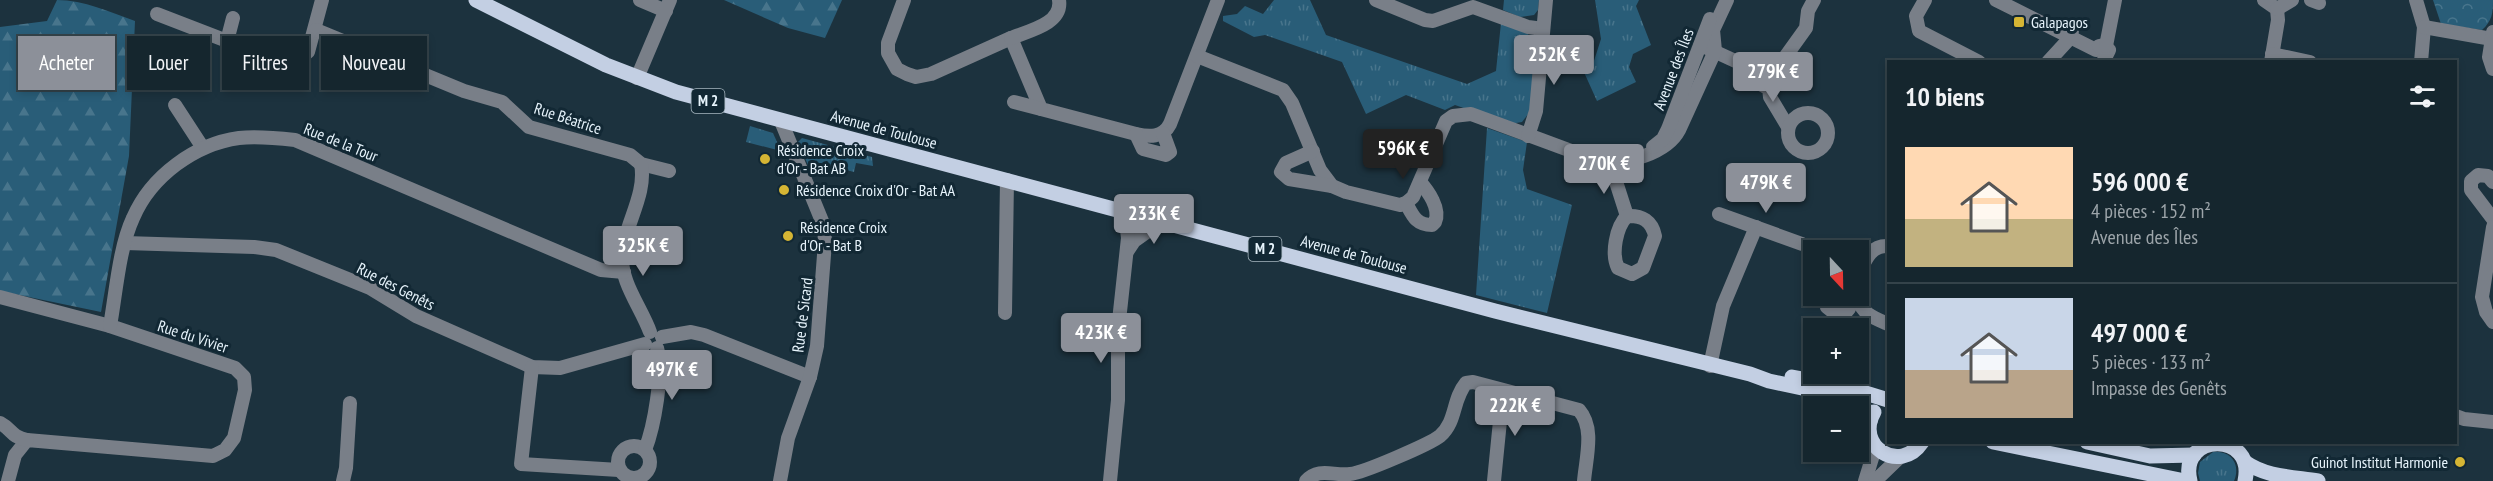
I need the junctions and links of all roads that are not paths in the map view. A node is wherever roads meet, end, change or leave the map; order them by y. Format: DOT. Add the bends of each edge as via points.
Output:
graph roads {
  1 [pos="322,0"];
  2 [pos="476,0"];
  3 [pos="640,0"];
  4 [pos="904,0"];
  5 [pos="1059,0"];
  6 [pos="1218,0"];
  7 [pos="1376,0"];
  8 [pos="1546,0"];
  9 [pos="1719,0"];
  10 [pos="1728,0"];
  11 [pos="1814,0"];
  12 [pos="1925,0"];
  13 [pos="1996,0"];
  14 [pos="2115,0"];
  15 [pos="2264,0"];
  16 [pos="2292,0"];
  17 [pos="2416,0"];
  18 [pos="668,6"];
  19 [pos="2277,9"];
  20 [pos="157,14"];
  21 [pos="234,18"];
  22 [pos="2424,27"];
  23 [pos="1544,29"];
  24 [pos="316,30"];
  25 [pos="2071,34"];
  26 [pos="2492,35"];
  27 [pos="229,36"];
  28 [pos="1011,38"];
  29 [pos="222,39"];
  30 [pos="1699,45"];
  31 [pos="309,49"];
  32 [pos="1715,51"];
  33 [pos="2102,54"];
  34 [pos="1197,56"];
  35 [pos="2271,58"];
  36 [pos="1975,60"];
  37 [pos="2050,60"];
  38 [pos="2290,60"];
  39 [pos="2421,60"];
  40 [pos="1778,68"];
  41 [pos="2493,69"];
  42 [pos="1757,70"];
  43 [pos="636,78"];
  44 [pos="1769,88"];
  45 [pos="1014,102"];
  46 [pos="175,105"];
  47 [pos="1041,109"];
  48 [pos="780,121"];
  49 [pos="1788,127"];
  50 [pos="1162,133"];
  51 [pos="1136,135"];
  52 [pos="1528,136"];
  53 [pos="203,148"];
  54 [pos="1312,151"];
  55 [pos="1615,163"];
  56 [pos="640,164"];
  57 [pos="669,171"];
  58 [pos="1008,180"];
  59 [pos="1420,182"];
  60 [pos="2493,182"];
  61 [pos="1332,186"];
  62 [pos="1406,203"];
  63 [pos="1120,210"];
  64 [pos="1719,214"];
  65 [pos="1627,216"];
  66 [pos="2493,219"];
  67 [pos="1162,221"];
  68 [pos="1755,227"];
  69 [pos="2493,227"];
  70 [pos="125,243"];
  71 [pos="1802,244"];
  72 [pos="1887,246"];
  73 [pos="1128,250"];
  74 [pos="1869,254"];
  75 [pos="624,272"];
  76 [pos="0,297"];
  77 [pos="1827,306"];
  78 [pos="1849,306"];
  79 [pos="1859,306"];
  80 [pos="1005,313"];
  81 [pos="2493,322"];
  82 [pos="1887,324"];
  83 [pos="110,326"];
  84 [pos="653,340"];
  85 [pos="1710,366"];
  86 [pos="532,367"];
  87 [pos="1750,374"];
  88 [pos="810,377"];
  89 [pos="1503,391"];
  90 [pos="1887,401"];
  91 [pos="1887,402"];
  92 [pos="350,403"];
  93 [pos="2457,416"];
  94 [pos="1870,421"];
  95 [pos="2493,422"];
  96 [pos="0,423"];
  97 [pos="27,440"];
  98 [pos="1872,442"];
  99 [pos="1920,444"];
  100 [pos="2004,444"];
  101 [pos="2096,444"];
  102 [pos="2210,444"];
  103 [pos="2234,446"];
  104 [pos="645,450"];
  105 [pos="0,452"];
  106 [pos="15,455"];
  107 [pos="2194,455"];
  108 [pos="1900,457"];
  109 [pos="2245,462"];
  110 [pos="619,470"];
  111 [pos="8,481"];
  112 [pos="343,481"];
  113 [pos="780,481"];
  114 [pos="1110,481"];
  115 [pos="1306,481"];
  116 [pos="1494,481"];
  117 [pos="1584,481"];
  118 [pos="1865,481"];
  119 [pos="1875,481"];
  120 [pos="2185,481"];
  121 [pos="2190,481"];
  122 [pos="2245,481"];
  123 [pos="2318,481"];
  1 -- 24 [label="street"];
  2 -- 43 [label="main road, M 2"];
  3 -- 18 [label="street"];
  4 -- 28 [label="street" via="888,53 897,69 907,74 931,74"];
  5 -- 28 [label="street" via="1058,12 1049,22"];
  6 -- 34 [label="street"];
  7 -- 23 [label="street" via="1425,20 1441,20 1473,7"];
  8 -- 23 [label="street"];
  9 -- 30 [label="street, Avenue des Îles"];
  10 -- 32 [label="street, Avenue des Îles" via="1713,30"];
  11 -- 40 [label="street" via="1806,28"];
  12 -- 36 [label="street" via="1916,16 1919,31"];
  13 -- 25 [label="street"];
  14 -- 33 [label="street"];
  15 -- 19 [label="street"];
  16 -- 19 [label="street"];
  17 -- 22 [label="street"];
  18 -- 43 [label="street"];
  19 -- 35 [label="street"];
  20 -- 29 [label="street"];
  21 -- 27 [label="street"];
  22 -- 26 [label="street"];
  22 -- 39 [label="street"];
  23 -- 52 [label="street" via="1536,111"];
  24 -- 31 [label="street"];
  24 -- 56 [label="street, Rue Béatrice" via="464,91 502,102 529,127 630,155"];
  25 -- 33 [label="street"];
  25 -- 37 [label="street"];
  26 -- 41 [label="street" via="2489,57"];
  28 -- 47 [label="street"];
  30 -- 32 [label="street"];
  30 -- 55 [label="street, Avenue des Îles" via="1663,139"];
  32 -- 42 [label="street"];
  32 -- 55 [label="street, Avenue des Îles" via="1675,138 1663,149"];
  34 -- 50 [label="street" via="1170,124"];
  34 -- 54 [label="street" via="1283,90"];
  35 -- 38 [label="street"];
  40 -- 42 [label="street" via="1767,63"];
  40 -- 44 [label="street" via="1780,79"];
  42 -- 44 [label="street" via="1759,82"];
  43 -- 48 [label="main road, Avenue de Toulouse / M 2"];
  44 -- 49 [label="street" via="1770,97"];
  45 -- 47 [label="street"];
  46 -- 53 [label="street"];
  47 -- 51 [label="street"];
  48 -- 58 [label="main road, Avenue de Toulouse / M 2"];
  48 -- 88 [label="street, Rue de Sicard" via="824,226 824,270"];
  50 -- 51 [label="street" via="1151,137"];
  50 -- 51 [label="street" via="1170,149 1166,155 1143,149"];
  52 -- 55 [label="street"];
  52 -- 59 [label="street" via="1472,114 1453,116 1441,129"];
  53 -- 70 [label="street, Rue de la Tour" via="173,168 149,193 133,218"];
  53 -- 75 [label="street, Rue de la Tour" via="239,138 295,140 602,270"];
  54 -- 61 [label="street"];
  54 -- 61 [label="street" via="1286,163 1281,172 1289,178"];
  55 -- 65 [label="street"];
  56 -- 57 [label="street, Rue Béatrice"];
  56 -- 75 [label="street" via="641,181 622,254"];
  58 -- 63 [label="main road, Avenue de Toulouse / M 2"];
  58 -- 80 [label="street"];
  59 -- 62 [label="street"];
  59 -- 62 [label="street" via="1436,209 1435,222 1419,223"];
  60 -- 66 [label="street" via="2488,176 2478,175 2471,181 2471,190"];
  61 -- 62 [label="street" via="1393,204"];
  63 -- 67 [label="main road, Avenue de Toulouse / M 2"];
  63 -- 73 [label="street" via="1127,228"];
  64 -- 68 [label="street"];
  67 -- 73 [label="street"];
  67 -- 85 [label="main road, Avenue de Toulouse / M 2"];
  68 -- 71 [label="street"];
  68 -- 85 [label="street" via="1723,306"];
  69 -- 81 [label="street" via="2482,297"];
  70 -- 83 [label="street, Rue de la Tour"];
  70 -- 86 [label="street, Rue des Genêts" via="276,250 370,288 416,316"];
  72 -- 74 [label="street"];
  73 -- 114 [label="street" via="1118,330 1118,408"];
  75 -- 84 [label="street"];
  76 -- 83 [label="street, Rue du Vivier"];
  77 -- 78 [label="street" via="1833,314 1843,314"];
  79 -- 82 [label="street" via="1868,316"];
  83 -- 97 [label="street, Rue du Vivier" via="235,368 244,377 245,390 234,438 225,450 213,456"];
  84 -- 86 [label="street, Rue des Genêts" via="560,368"];
  84 -- 88 [label="street, Rue des Genêts" via="691,332 704,335"];
  84 -- 104 [label="street" via="659,373 653,430"];
  85 -- 87 [label="main road, Avenue de Toulouse / M 2"];
  86 -- 110 [label="street" via="521,464"];
  87 -- 90 [label="main road, Avenue de Toulouse / M 2" via="1830,384"];
  87 -- 94 [label="main road, Avenue de Toulouse / M 2" via="1849,398 1866,410"];
  88 -- 113 [label="street, Rue de Sicard" via="788,438"];
  89 -- 115 [label="street" via="1466,383 1454,403 1452,420 1439,437 1369,470 1349,475 1322,472"];
  89 -- 116 [label="street"];
  89 -- 117 [label="street" via="1579,410 1588,427"];
  91 -- 94 [label="main road" via="1877,408"];
  92 -- 112 [label="street"];
  93 -- 95 [label="street"];
  94 -- 98 [label="main road"];
  96 -- 97 [label="street, Rue du Vivier" via="15,437"];
  97 -- 106 [label="street"];
  98 -- 108 [label="main road" via="1881,452"];
  98 -- 118 [label="street" via="1873,454"];
  99 -- 108 [label="main road"];
  100 -- 120 [label="main road"];
  101 -- 107 [label="main road" via="2150,456"];
  102 -- 107 [label="main road"];
  103 -- 109 [label="main road"];
  104 -- 110 [label="street" via="635,446 624,449 618,457"];
  104 -- 110 [label="street" via="650,465 644,474 633,478"];
  105 -- 106 [label="street"];
  106 -- 111 [label="street"];
  107 -- 121 [label="main road" via="2189,464"];
  108 -- 119 [label="street"];
  109 -- 122 [label="main road"];
  109 -- 123 [label="main road" via="2269,473"];
}
